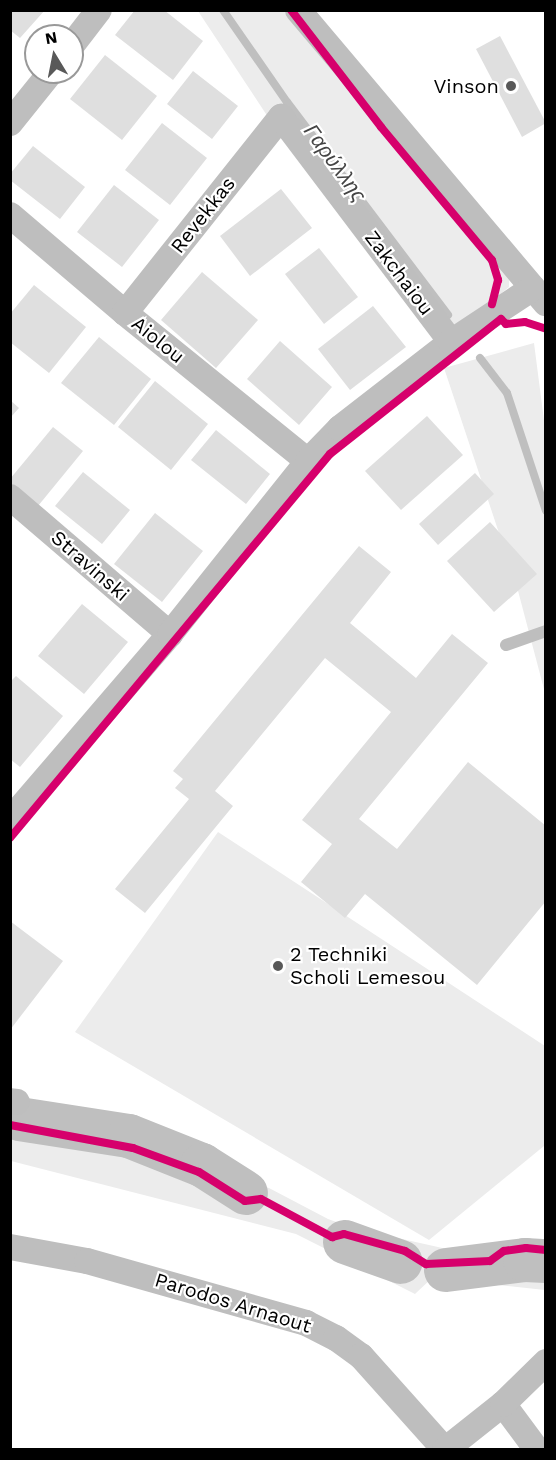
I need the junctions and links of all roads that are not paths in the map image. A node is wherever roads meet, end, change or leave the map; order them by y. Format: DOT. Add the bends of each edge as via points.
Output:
graph roads {
  1 [pos="99,10"];
  2 [pos="298,10"];
  3 [pos="84,29"];
  4 [pos="41,84"];
  5 [pos="281,117"];
  6 [pos="10,123"];
  7 [pos="10,215"];
  8 [pos="539,295"];
  9 [pos="125,313"];
  10 [pos="452,342"];
  11 [pos="308,461"];
  12 [pos="10,497"];
  13 [pos="546,632"];
  14 [pos="170,634"];
  15 [pos="506,645"];
  16 [pos="15,804"];
  17 [pos="10,1246"];
  18 [pos="546,1362"];
  19 [pos="503,1404"];
  20 [pos="445,1449"];
  21 [pos="537,1449"];
  1 -- 3 [label="street"];
  2 -- 8 [label="street"];
  4 -- 6 [label="street"];
  5 -- 9 [label="street, Revekkas"];
  5 -- 10 [label="street, Zakchaiou"];
  7 -- 9 [label="street, Aiolou"];
  8 -- 10 [label="street"];
  9 -- 11 [label="street, Aiolou"];
  10 -- 11 [label="street" via="340,428"];
  11 -- 14 [label="street"];
  12 -- 14 [label="street, Stravinski"];
  13 -- 15 [label="lane"];
  14 -- 16 [label="street"];
  17 -- 20 [label="street, Parodos Arnaout" via="87,1261 306,1323 361,1356"];
  18 -- 19 [label="street"];
  19 -- 20 [label="street"];
  19 -- 21 [label="street"];
}
